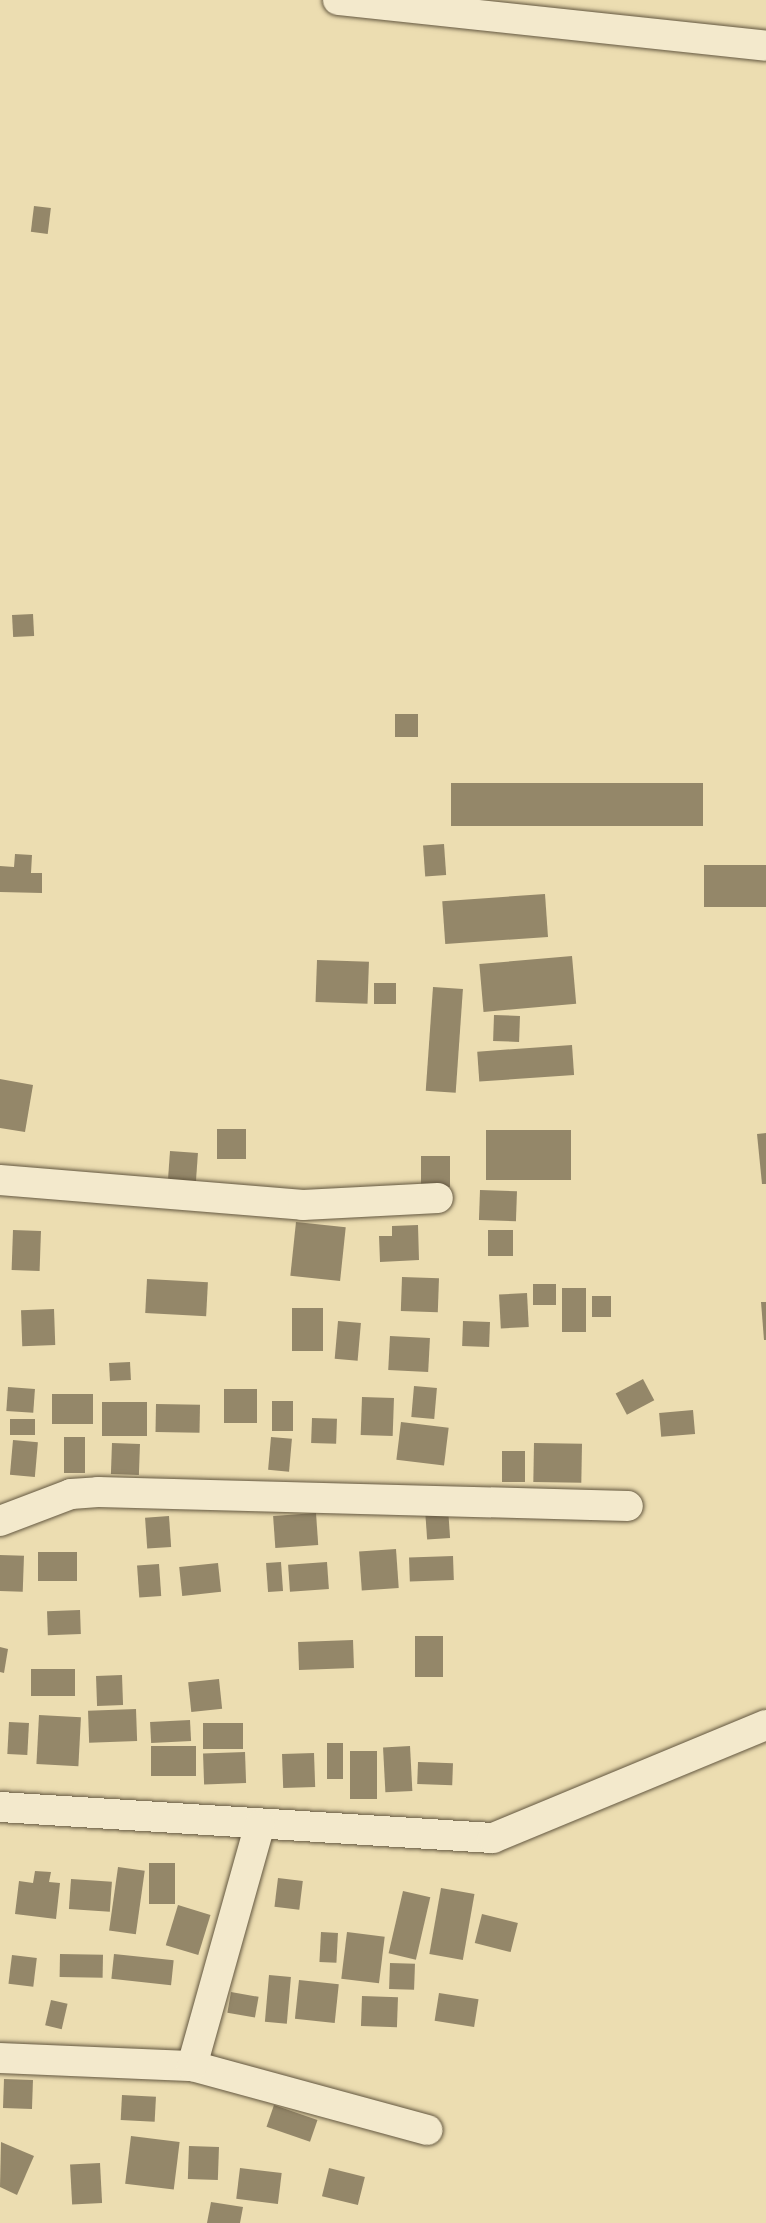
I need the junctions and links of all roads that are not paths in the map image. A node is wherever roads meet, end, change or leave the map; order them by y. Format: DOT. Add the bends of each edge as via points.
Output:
graph roads {
  1 [pos="338,0"];
  2 [pos="766,46"];
  3 [pos="0,1180"];
  4 [pos="438,1198"];
  5 [pos="628,1506"];
  6 [pos="0,1521"];
  7 [pos="766,1725"];
  8 [pos="0,1807"];
  9 [pos="260,1824"];
  10 [pos="0,2058"];
  11 [pos="192,2066"];
  12 [pos="427,2130"];
  1 -- 2 [label="street"];
  3 -- 4 [label="street" via="303,1205"];
  5 -- 6 [label="street" via="98,1492 71,1494"];
  7 -- 9 [label="street" via="493,1838"];
  8 -- 9 [label="street"];
  9 -- 11 [label="street"];
  10 -- 11 [label="street"];
  11 -- 12 [label="street"];
}
